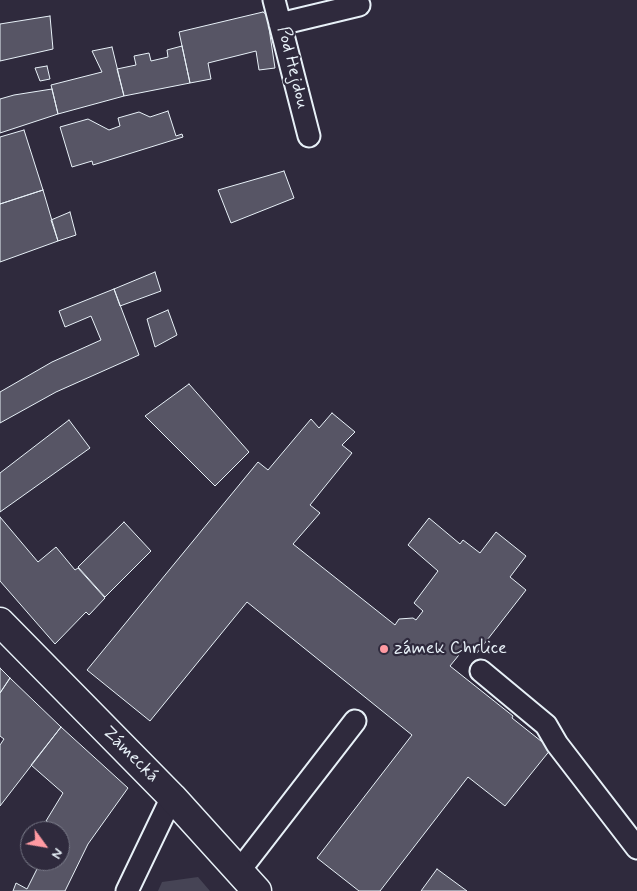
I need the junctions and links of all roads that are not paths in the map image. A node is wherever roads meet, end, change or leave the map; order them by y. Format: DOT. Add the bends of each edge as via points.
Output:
graph roads {
  1 [pos="274,0"];
  2 [pos="358,6"];
  3 [pos="280,24"];
  4 [pos="309,136"];
  5 [pos="0,622"];
  6 [pos="481,671"];
  7 [pos="355,721"];
  8 [pos="172,797"];
  9 [pos="637,848"];
  10 [pos="239,871"];
  11 [pos="127,891"];
  12 [pos="257,891"];
  1 -- 3 [label="lane, Pod Hejdou"];
  2 -- 3 [label="lane"];
  3 -- 4 [label="lane, Pod Hejdou"];
  5 -- 8 [label="street, Zámecká"];
  6 -- 9 [label="lane" via="546,725 556,744"];
  7 -- 10 [label="lane"];
  8 -- 10 [label="street, Zámecká"];
  8 -- 11 [label="lane"];
  10 -- 12 [label="street, Zámecká"];
}
